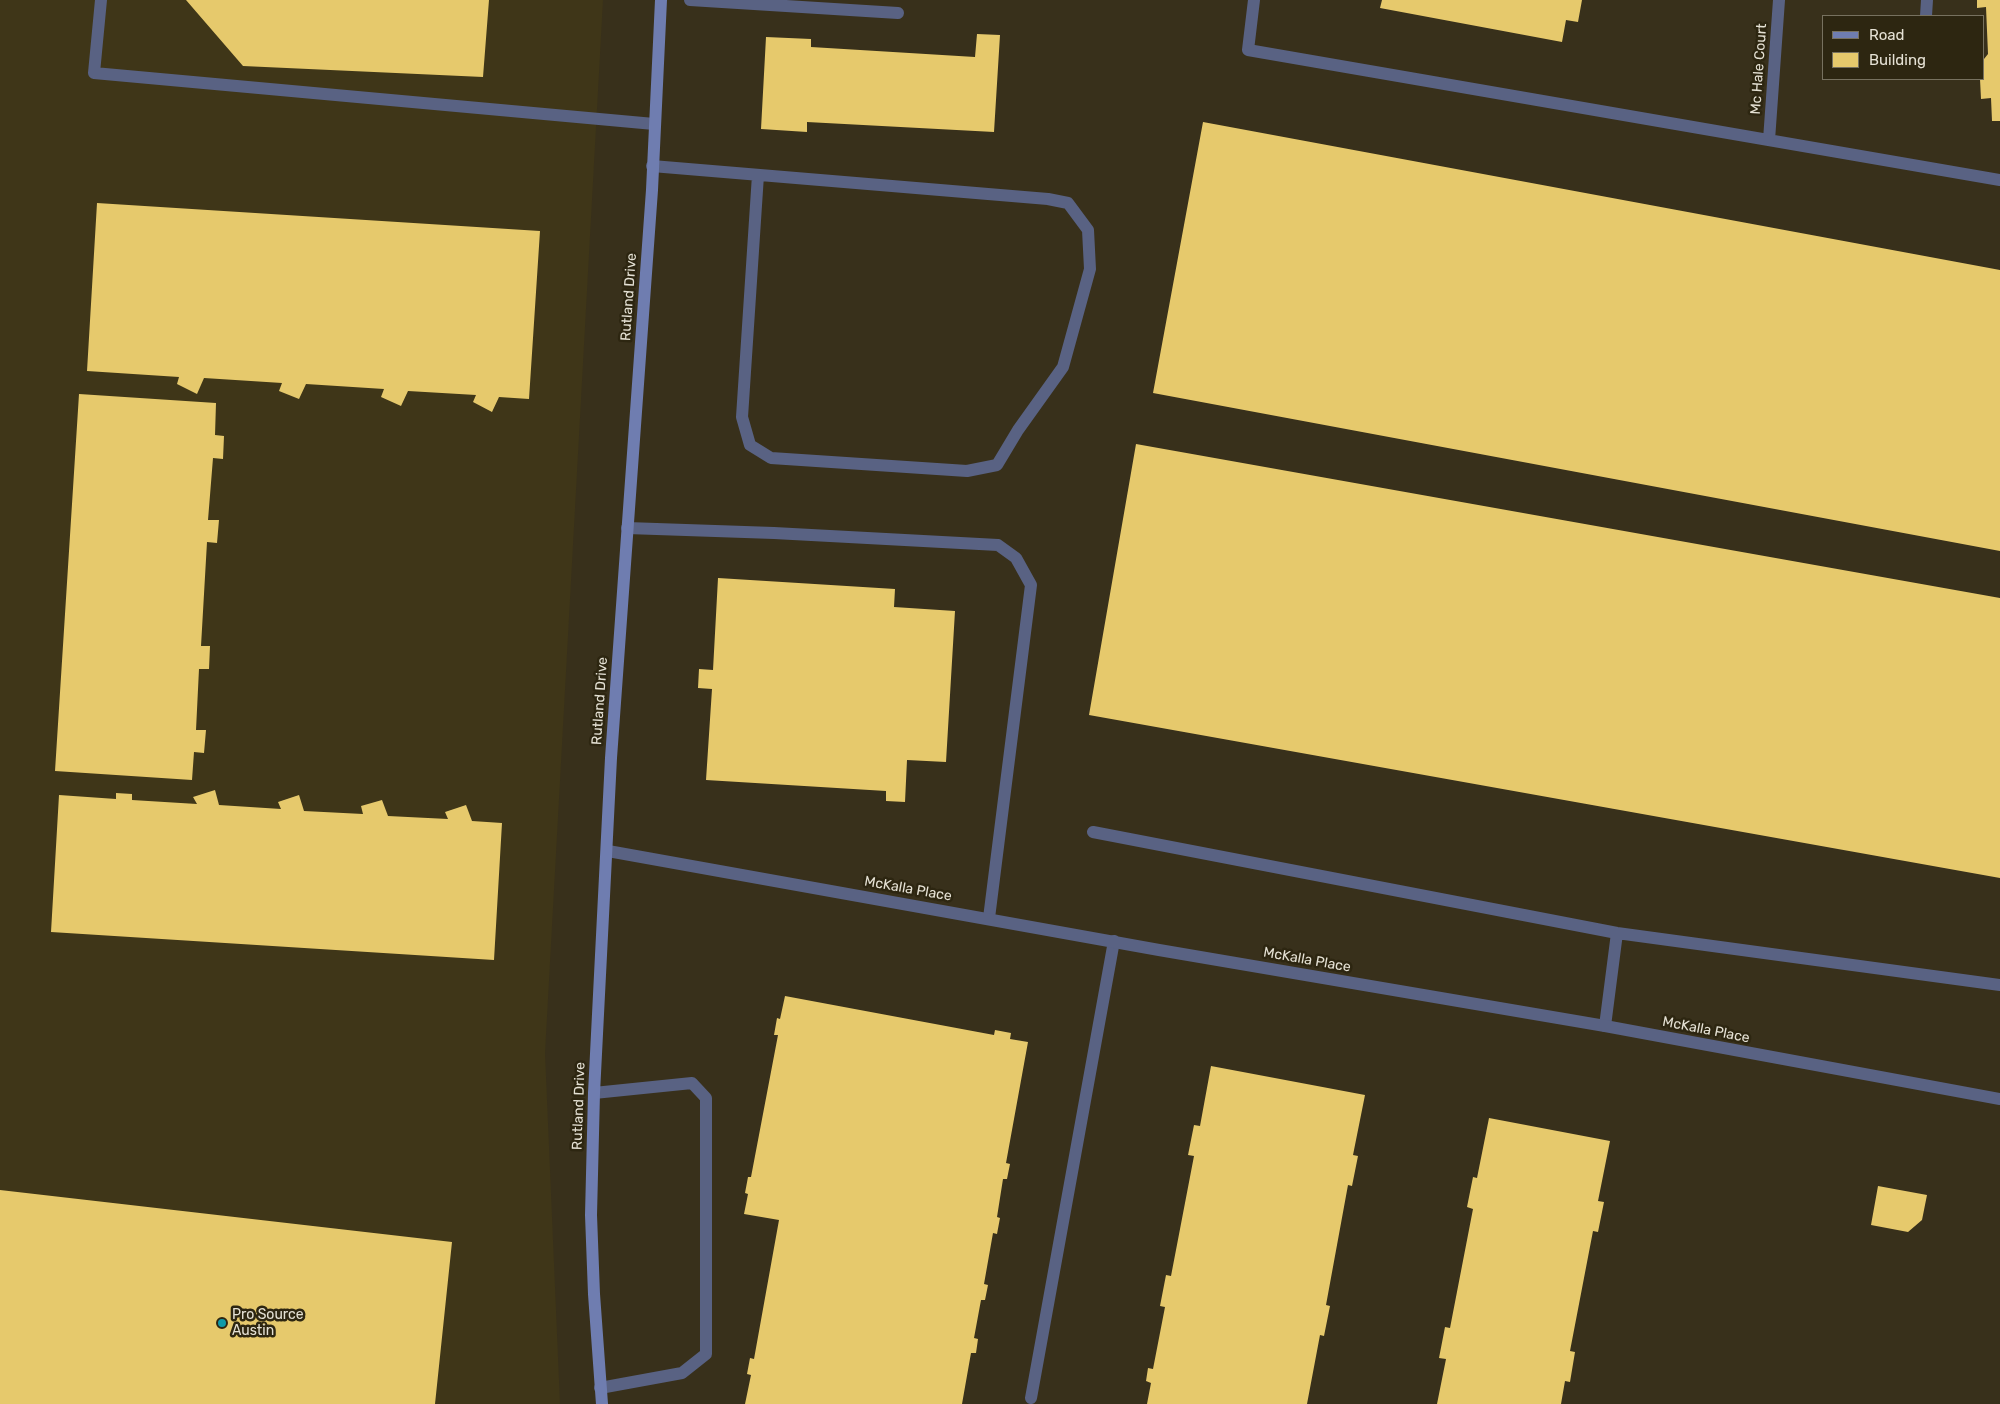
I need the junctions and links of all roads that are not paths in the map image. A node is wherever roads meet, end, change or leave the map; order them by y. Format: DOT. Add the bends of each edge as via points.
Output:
graph roads {
  1 [pos="101,0"];
  2 [pos="661,0"];
  3 [pos="690,0"];
  4 [pos="1254,0"];
  5 [pos="1779,0"];
  6 [pos="1926,0"];
  7 [pos="898,13"];
  8 [pos="1926,15"];
  9 [pos="654,124"];
  10 [pos="1769,140"];
  11 [pos="652,166"];
  12 [pos="758,175"];
  13 [pos="2000,180"];
  14 [pos="627,528"];
  15 [pos="1093,832"];
  16 [pos="608,851"];
  17 [pos="989,918"];
  18 [pos="1617,933"];
  19 [pos="1114,941"];
  20 [pos="2000,985"];
  21 [pos="1605,1026"];
  22 [pos="594,1093"];
  23 [pos="2000,1099"];
  24 [pos="600,1388"];
  25 [pos="1031,1398"];
  26 [pos="602,1404"];
  1 -- 9 [label="street" via="94,73"];
  2 -- 9 [label="street, Rutland Drive"];
  3 -- 7 [label="street"];
  4 -- 10 [label="street" via="1248,50"];
  5 -- 10 [label="street, Mc Hale Court"];
  6 -- 8 [label="street"];
  9 -- 11 [label="street, Rutland Drive"];
  10 -- 13 [label="street"];
  11 -- 12 [label="street"];
  11 -- 14 [label="street, Rutland Drive"];
  12 -- 12 [label="street" via="742,417 750,445 771,458 968,471 996,465 1062,367 1090,268 1088,230 1068,204 1048,199"];
  14 -- 16 [label="street, Rutland Drive"];
  14 -- 17 [label="street" via="998,545 1016,558 1031,585"];
  15 -- 18 [label="street"];
  16 -- 17 [label="street, McKalla Place"];
  16 -- 22 [label="street, Rutland Drive"];
  17 -- 19 [label="street, McKalla Place"];
  18 -- 20 [label="street"];
  18 -- 21 [label="street"];
  19 -- 21 [label="street, McKalla Place"];
  19 -- 25 [label="street"];
  21 -- 23 [label="street, McKalla Place"];
  22 -- 24 [label="street, Rutland Drive" via="592,1215"];
  22 -- 24 [label="street" via="692,1083 706,1098 706,1354 682,1373"];
  24 -- 26 [label="street, Rutland Drive"];
}
